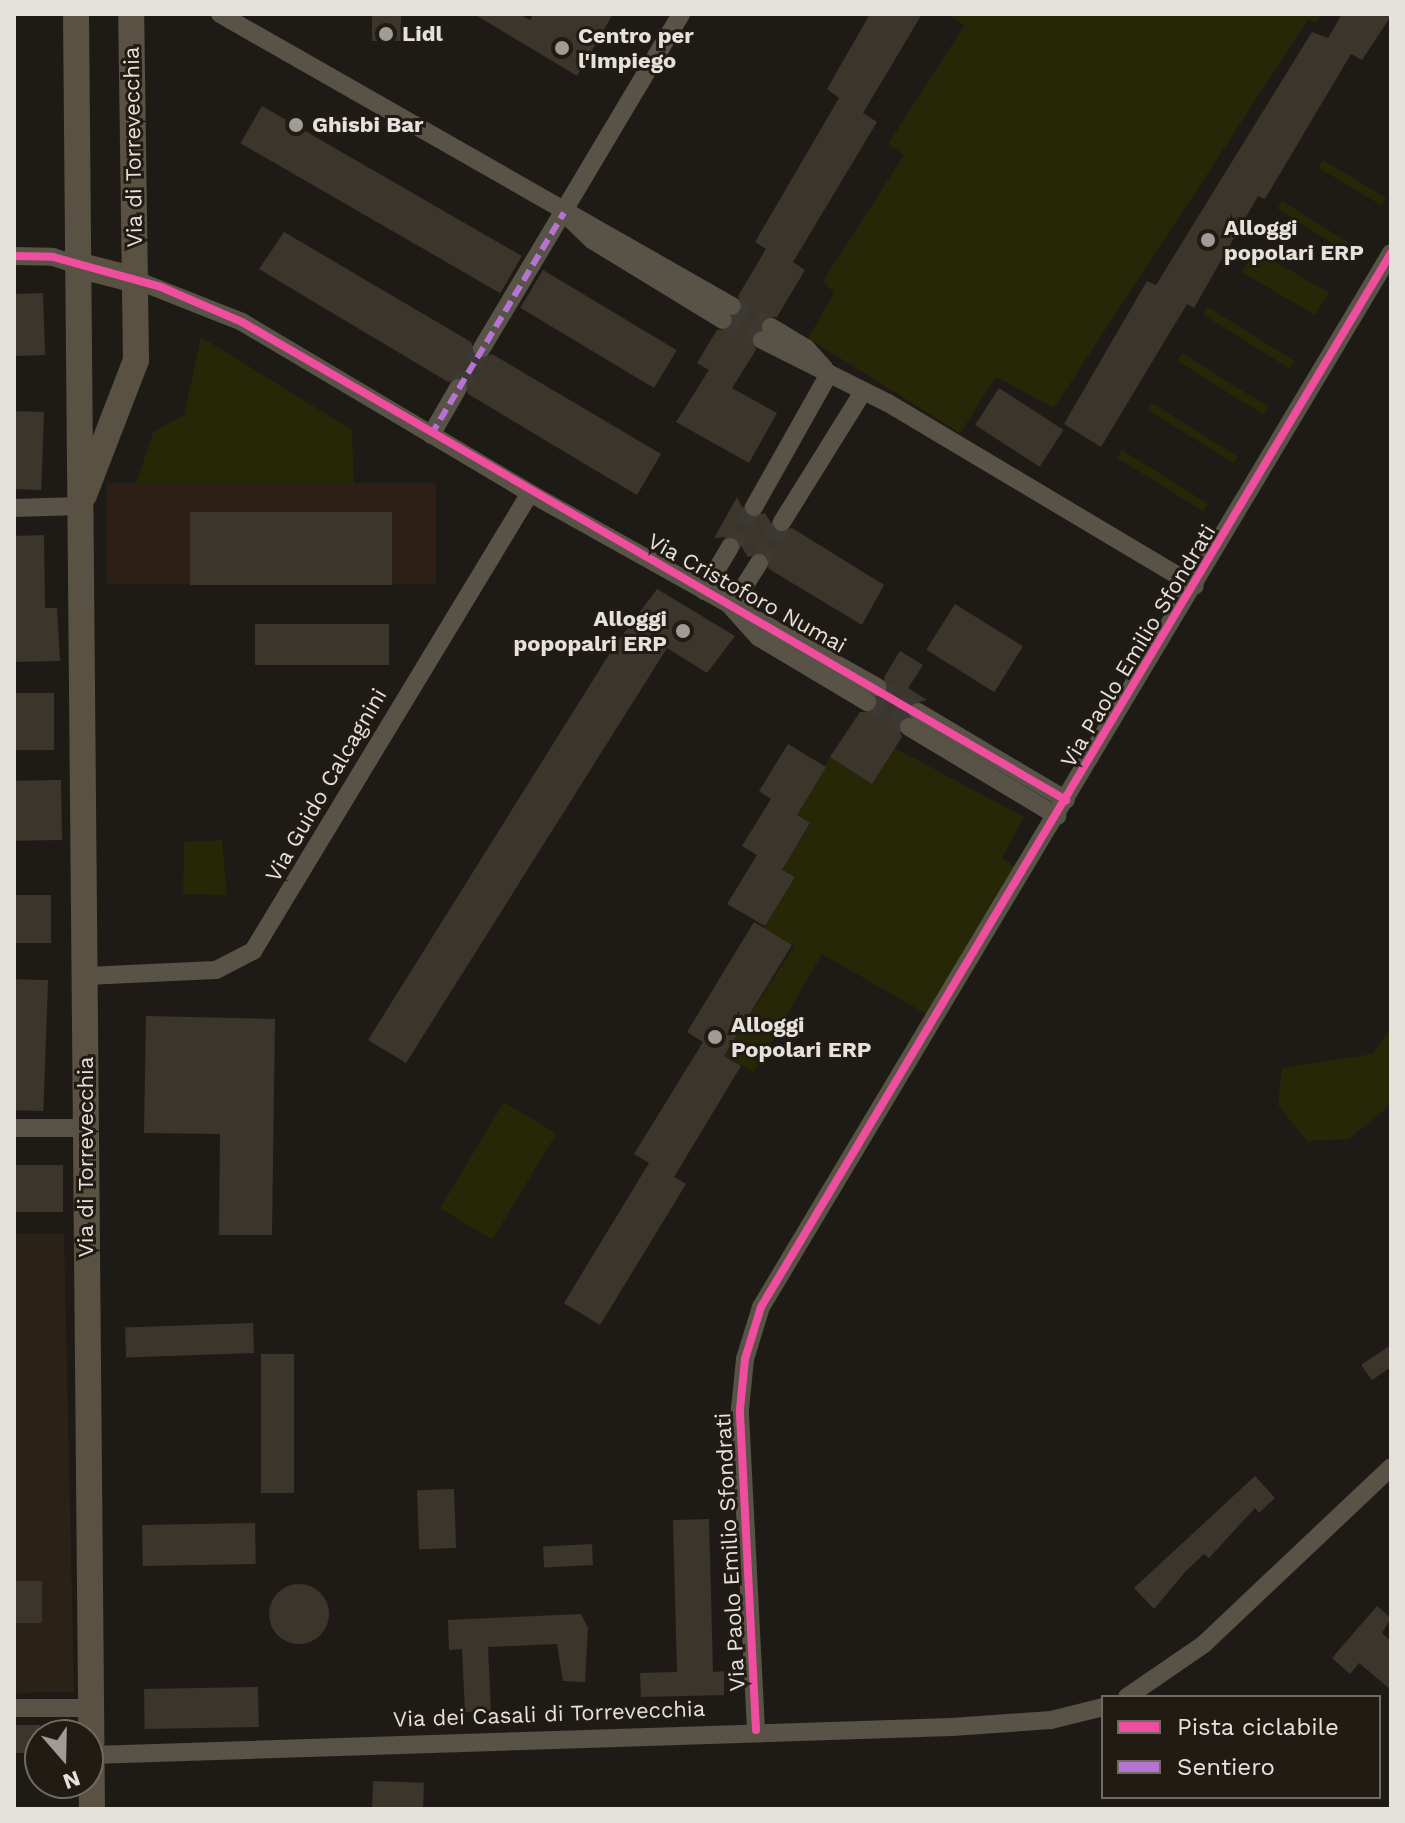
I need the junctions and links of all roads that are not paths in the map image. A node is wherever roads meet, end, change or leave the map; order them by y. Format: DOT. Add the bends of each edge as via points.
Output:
graph roads {
  1 [pos="76,14"];
  2 [pos="131,14"];
  3 [pos="220,14"];
  4 [pos="681,14"];
  5 [pos="564,213"];
  6 [pos="1391,253"];
  7 [pos="14,256"];
  8 [pos="77,265"];
  9 [pos="136,280"];
  10 [pos="728,313"];
  11 [pos="766,334"];
  12 [pos="482,348"];
  13 [pos="829,374"];
  14 [pos="458,388"];
  15 [pos="863,392"];
  16 [pos="431,435"];
  17 [pos="530,493"];
  18 [pos="80,506"];
  19 [pos="754,507"];
  20 [pos="14,508"];
  21 [pos="782,522"];
  22 [pos="730,547"];
  23 [pos="759,563"];
  24 [pos="1195,586"];
  25 [pos="704,591"];
  26 [pos="731,607"];
  27 [pos="872,695"];
  28 [pos="914,720"];
  29 [pos="1061,808"];
  30 [pos="86,976"];
  31 [pos="14,1128"];
  32 [pos="86,1128"];
  33 [pos="1391,1467"];
  34 [pos="1130,1695"];
  35 [pos="1101,1707"];
  36 [pos="14,1708"];
  37 [pos="91,1708"];
  38 [pos="91,1719"];
  39 [pos="756,1730"];
  40 [pos="104,1755"];
  1 -- 8 [label="main road, Via di Torrevecchia"];
  2 -- 9 [label="main road, Via di Torrevecchia"];
  3 -- 5 [label="street"];
  4 -- 5 [label="street"];
  5 -- 10 [label="street" via="584,218"];
  5 -- 12 [label="street"];
  6 -- 24 [label="street, Via Paolo Emilio Sfondrati"];
  7 -- 8 [label="street" via="53,257"];
  8 -- 9 [label="main road, Via di Torrevecchia"];
  8 -- 18 [label="main road, Via di Torrevecchia"];
  9 -- 16 [label="street, Via Cristoforo Numai" via="242,322"];
  9 -- 18 [label="main road, Via di Torrevecchia" via="133,374"];
  11 -- 13 [label="street"];
  13 -- 15 [label="street"];
  13 -- 19 [label="street"];
  14 -- 16 [label="street"];
  15 -- 21 [label="street"];
  15 -- 24 [label="street"];
  16 -- 17 [label="street, Via Cristoforo Numai"];
  17 -- 25 [label="street, Via Cristoforo Numai"];
  17 -- 30 [label="street, Via Guido Calcagnini" via="253,951 216,970"];
  18 -- 20 [label="street"];
  18 -- 30 [label="main road, Via di Torrevecchia"];
  22 -- 25 [label="street"];
  23 -- 26 [label="street"];
  24 -- 29 [label="street, Via Paolo Emilio Sfondrati"];
  25 -- 26 [label="street, Via Cristoforo Numai"];
  26 -- 27 [label="street, Via Cristoforo Numai"];
  28 -- 29 [label="street"];
  29 -- 39 [label="street, Via Paolo Emilio Sfondrati" via="761,1307 745,1359 740,1409"];
  30 -- 32 [label="main road, Via di Torrevecchia"];
  31 -- 32 [label="street"];
  32 -- 37 [label="main road, Via di Torrevecchia"];
  33 -- 34 [label="street" via="1204,1644"];
  35 -- 39 [label="street, Via dei Casali di Torrevecchia" via="1000,1725"];
  36 -- 37 [label="street"];
  37 -- 38 [label="main road, Via di Torrevecchia"];
  39 -- 40 [label="street, Via dei Casali di Torrevecchia"];
}
